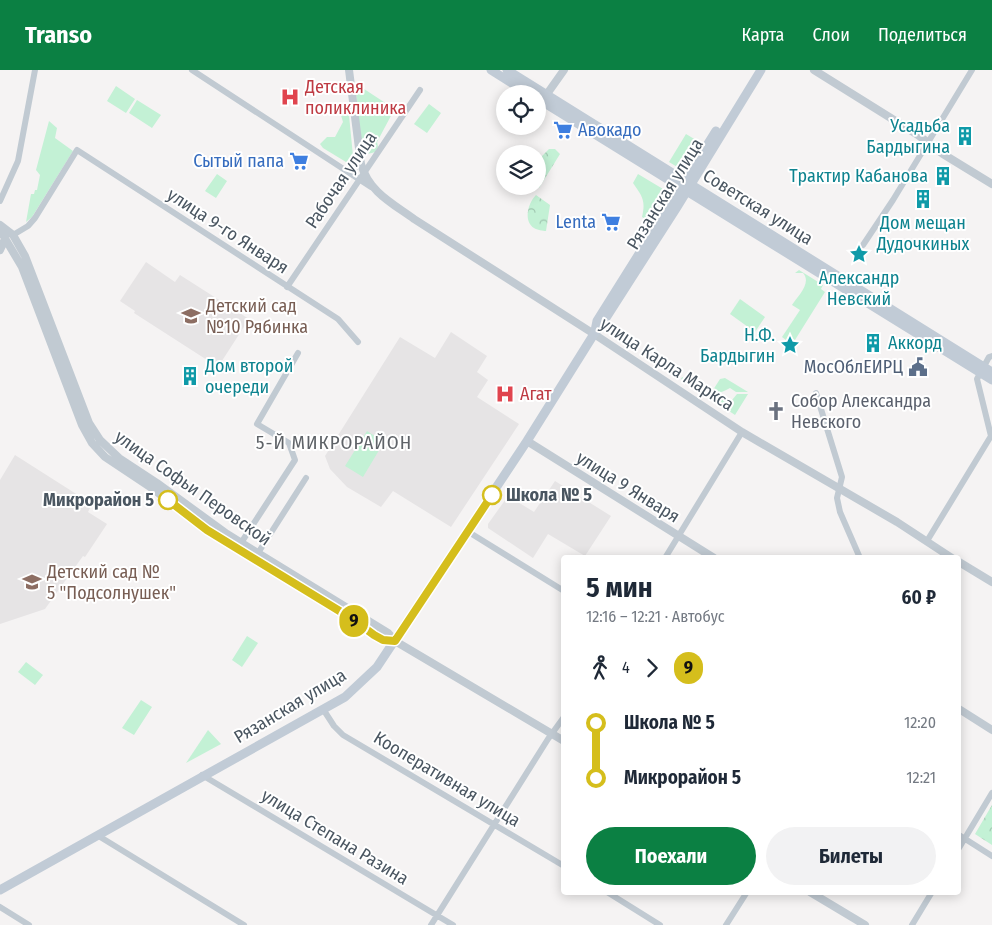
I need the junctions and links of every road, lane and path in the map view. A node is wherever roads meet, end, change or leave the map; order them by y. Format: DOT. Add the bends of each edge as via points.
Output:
graph roads {
  1 [pos="35,70"];
  2 [pos="192,70"];
  3 [pos="349,70"];
  4 [pos="491,70"];
  5 [pos="507,70"];
  6 [pos="564,70"];
  7 [pos="755,70"];
  8 [pos="761,70"];
  9 [pos="814,70"];
  10 [pos="972,70"];
  11 [pos="515,85"];
  12 [pos="420,90"];
  13 [pos="547,94"];
  14 [pos="546,104"];
  15 [pos="928,143"];
  16 [pos="358,150"];
  17 [pos="344,169"];
  18 [pos="362,177"];
  19 [pos="992,184"];
  20 [pos="686,186"];
  21 [pos="0,201"];
  22 [pos="0,225"];
  23 [pos="0,230"];
  24 [pos="13,235"];
  25 [pos="3,240"];
  26 [pos="863,245"];
  27 [pos="0,250"];
  28 [pos="286,287"];
  29 [pos="594,334"];
  30 [pos="358,342"];
  31 [pos="298,353"];
  32 [pos="992,356"];
  33 [pos="986,370"];
  34 [pos="992,380"];
  35 [pos="816,393"];
  36 [pos="742,432"];
  37 [pos="527,441"];
  38 [pos="306,478"];
  39 [pos="839,489"];
  40 [pos="467,531"];
  41 [pos="679,536"];
  42 [pos="225,537"];
  43 [pos="927,542"];
  44 [pos="241,543"];
  45 [pos="258,553"];
  46 [pos="667,555"];
  47 [pos="709,555"];
  48 [pos="859,555"];
  49 [pos="947,555"];
  50 [pos="961,563"];
  51 [pos="992,582"];
  52 [pos="561,589"];
  53 [pos="395,641"];
  54 [pos="323,710"];
  55 [pos="961,711"];
  56 [pos="561,721"];
  57 [pos="992,730"];
  58 [pos="552,734"];
  59 [pos="561,739"];
  60 [pos="202,775"];
  61 [pos="992,793"];
  62 [pos="494,824"];
  63 [pos="97,836"];
  64 [pos="962,837"];
  65 [pos="992,856"];
  66 [pos="561,864"];
  67 [pos="0,890"];
  68 [pos="612,895"];
  69 [pos="746,895"];
  70 [pos="815,895"];
  71 [pos="930,895"];
  72 [pos="0,907"];
  73 [pos="437,915"];
  74 [pos="29,925"];
  75 [pos="244,925"];
  76 [pos="430,925"];
  77 [pos="452,925"];
  78 [pos="660,925"];
  79 [pos="726,925"];
  80 [pos="865,925"];
  81 [pos="912,925"];
  1 -- 21 [label="street" via="18,161"];
  2 -- 17 [label="street, улица Карла Маркса"];
  3 -- 16 [label="street, улица Карла Маркса"];
  4 -- 11 [label="main road"];
  5 -- 13 [label="main road, Советская улица"];
  6 -- 13 [label="street"];
  7 -- 20 [label="main road, Рязанская улица"];
  8 -- 20 [label="main road, Рязанская улица"];
  9 -- 15 [label="street"];
  10 -- 15 [label="street"];
  12 -- 18 [label="street, Рабочая улица"];
  13 -- 20 [label="main road, Советская улица"];
  14 -- 20 [label="main road, Советская улица"];
  15 -- 19 [label="street"];
  15 -- 26 [label="street"];
  16 -- 17 [label="street" via="356,166"];
  16 -- 18 [label="street, улица Карла Маркса"];
  17 -- 18 [label="street, улица Карла Маркса"];
  18 -- 28 [label="street, Рабочая улица"];
  18 -- 29 [label="street, улица Карла Маркса" via="414,219"];
  20 -- 29 [label="main road, Рязанская улица"];
  20 -- 33 [label="main road, Советская улица"];
  22 -- 24 [label="street, улица Софьи Перовской"];
  23 -- 25 [label="street, улица Софьи Перовской"];
  24 -- 25 [label="street"];
  24 -- 28 [label="street, улица 9-го Января" via="35,218 77,150"];
  24 -- 42 [label="street, улица Софьи Перовской" via="25,256 89,423 100,440 119,458 157,482"];
  25 -- 27 [label="street"];
  25 -- 42 [label="street, улица Софьи Перовской" via="22,267 82,425 92,443 105,457 153,488 207,530"];
  28 -- 30 [label="street, улица 9-го Января" via="338,319"];
  29 -- 36 [label="street, улица Карла Маркса"];
  29 -- 37 [label="main road, Рязанская улица"];
  31 -- 44 [label="street" via="257,424 289,443 295,460"];
  32 -- 33 [label="street"];
  33 -- 34 [label="main road, Советская улица"];
  33 -- 43 [label="street" via="977,380 990,436"];
  35 -- 39 [label="street" via="842,478"];
  36 -- 39 [label="street, улица Карла Маркса"];
  36 -- 41 [label="street"];
  37 -- 40 [label="main road, Рязанская улица"];
  37 -- 41 [label="street, улица 9 Января"];
  38 -- 45 [label="street"];
  39 -- 43 [label="street, улица Карла Маркса"];
  39 -- 48 [label="street" via="840,512"];
  40 -- 52 [label="street"];
  40 -- 53 [label="main road, Рязанская улица"];
  41 -- 46 [label="street"];
  41 -- 47 [label="street, улица 9 Января"];
  42 -- 44 [label="street, улица Софьи Перовской"];
  42 -- 53 [label="street, улица Софьи Перовской" via="374,635"];
  43 -- 49 [label="street, улица Карла Маркса"];
  44 -- 45 [label="street, улица Софьи Перовской"];
  45 -- 53 [label="street, улица Софьи Перовской" via="388,633"];
  50 -- 51 [label="street"];
  53 -- 54 [label="main road, Рязанская улица" via="367,678"];
  53 -- 58 [label="street, улица Софьи Перовской"];
  54 -- 60 [label="main road, Рязанская улица"];
  54 -- 62 [label="street, Кооперативная улица" via="343,735"];
  55 -- 57 [label="street"];
  56 -- 58 [label="street"];
  58 -- 59 [label="street, улица Софьи Перовской"];
  58 -- 62 [label="street"];
  60 -- 63 [label="main road, Рязанская улица"];
  60 -- 73 [label="street, улица Степана Разина"];
  61 -- 64 [label="street"];
  62 -- 66 [label="street, Кооперативная улица"];
  62 -- 73 [label="street"];
  63 -- 67 [label="main road, Рязанская улица"];
  63 -- 75 [label="street"];
  64 -- 65 [label="street"];
  68 -- 78 [label="street"];
  69 -- 79 [label="street"];
  70 -- 80 [label="street"];
  71 -- 81 [label="street"];
  72 -- 74 [label="street"];
  73 -- 76 [label="street"];
  73 -- 77 [label="street, улица Степана Разина"];
}
